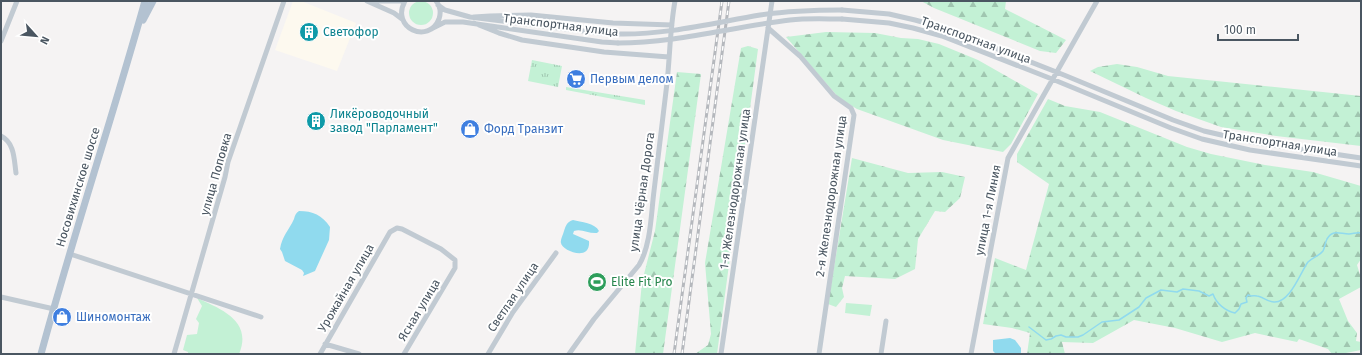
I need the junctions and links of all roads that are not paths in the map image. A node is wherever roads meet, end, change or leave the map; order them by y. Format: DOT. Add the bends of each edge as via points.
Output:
graph roads {
  1 [pos="17,1"];
  2 [pos="145,1"];
  3 [pos="153,1"];
  4 [pos="284,1"];
  5 [pos="368,1"];
  6 [pos="405,1"];
  7 [pos="675,1"];
  8 [pos="772,1"];
  9 [pos="1097,1"];
  10 [pos="437,3"];
  11 [pos="474,17"];
  12 [pos="402,18"];
  13 [pos="474,23"];
  14 [pos="672,25"];
  15 [pos="138,27"];
  16 [pos="768,28"];
  17 [pos="431,29"];
  18 [pos="1,41"];
  19 [pos="669,57"];
  20 [pos="1056,72"];
  21 [pos="1052,79"];
  22 [pos="1,136"];
  23 [pos="1361,158"];
  24 [pos="1361,166"];
  25 [pos="16,173"];
  26 [pos="556,253"];
  27 [pos="70,254"];
  28 [pos="451,277"];
  29 [pos="192,294"];
  30 [pos="1,296"];
  31 [pos="54,309"];
  32 [pos="261,317"];
  33 [pos="886,321"];
  34 [pos="325,344"];
  35 [pos="41,354"];
  36 [pos="174,354"];
  37 [pos="320,354"];
  38 [pos="359,354"];
  39 [pos="404,354"];
  40 [pos="488,354"];
  41 [pos="569,354"];
  42 [pos="721,354"];
  43 [pos="819,354"];
  44 [pos="881,354"];
  45 [pos="971,354"];
  1 -- 18 [label="street"];
  2 -- 15 [label="main road, Носовихинское шоссе"];
  3 -- 15 [label="main road, Носовихинское шоссе"];
  4 -- 29 [label="street, улица Поповка" via="228,162"];
  5 -- 6 [label="street"];
  5 -- 12 [label="street"];
  6 -- 12 [label="street" via="401,12"];
  7 -- 14 [label="street, улица Чёрная Дорога"];
  8 -- 16 [label="street, 1-я Железнодорожная улица"];
  9 -- 20 [label="street, улица 1-я Линия"];
  10 -- 11 [label="street, Транспортная улица" via="445,10"];
  10 -- 17 [label="street" via="440,15"];
  11 -- 14 [label="street" via="531,15 613,23"];
  11 -- 20 [label="street, Транспортная улица, bridge" via="618,34 649,34 790,12 842,10 889,14 973,39"];
  12 -- 17 [label="street" via="408,27 417,32"];
  13 -- 17 [label="street, Транспортная улица" via="445,22"];
  13 -- 19 [label="street" via="522,40 604,52"];
  13 -- 21 [label="street, Транспортная улица, bridge" via="618,43 688,37 817,18 889,23 969,46"];
  14 -- 19 [label="street, улица Чёрная Дорога"];
  15 -- 27 [label="main road, Носовихинское шоссе"];
  16 -- 42 [label="street, 1-я Железнодорожная улица"];
  16 -- 43 [label="street, 2-я Железнодорожная улица" via="800,56 854,115"];
  19 -- 41 [label="street, улица Чёрная Дорога" via="652,208 643,258"];
  20 -- 21 [label="street, улица 1-я Линия"];
  20 -- 23 [label="street, Транспортная улица" via="1204,131 1252,142"];
  21 -- 24 [label="street, Транспортная улица" via="1170,128 1213,142"];
  21 -- 45 [label="street, улица 1-я Линия" via="1006,164"];
  22 -- 25 [label="street" via="13,149"];
  26 -- 40 [label="street, Светлая улица" via="513,312"];
  27 -- 29 [label="street"];
  27 -- 31 [label="main road, Носовихинское шоссе"];
  28 -- 34 [label="street, Урожайная улица" via="455,260 441,249 396,228 390,232"];
  28 -- 39 [label="street, Ясная улица"];
  29 -- 32 [label="street"];
  29 -- 36 [label="street, улица Поповка"];
  30 -- 31 [label="street"];
  31 -- 35 [label="main road, Носовихинское шоссе"];
  33 -- 44 [label="street"];
  34 -- 37 [label="street, Урожайная улица"];
  34 -- 38 [label="street"];
}
